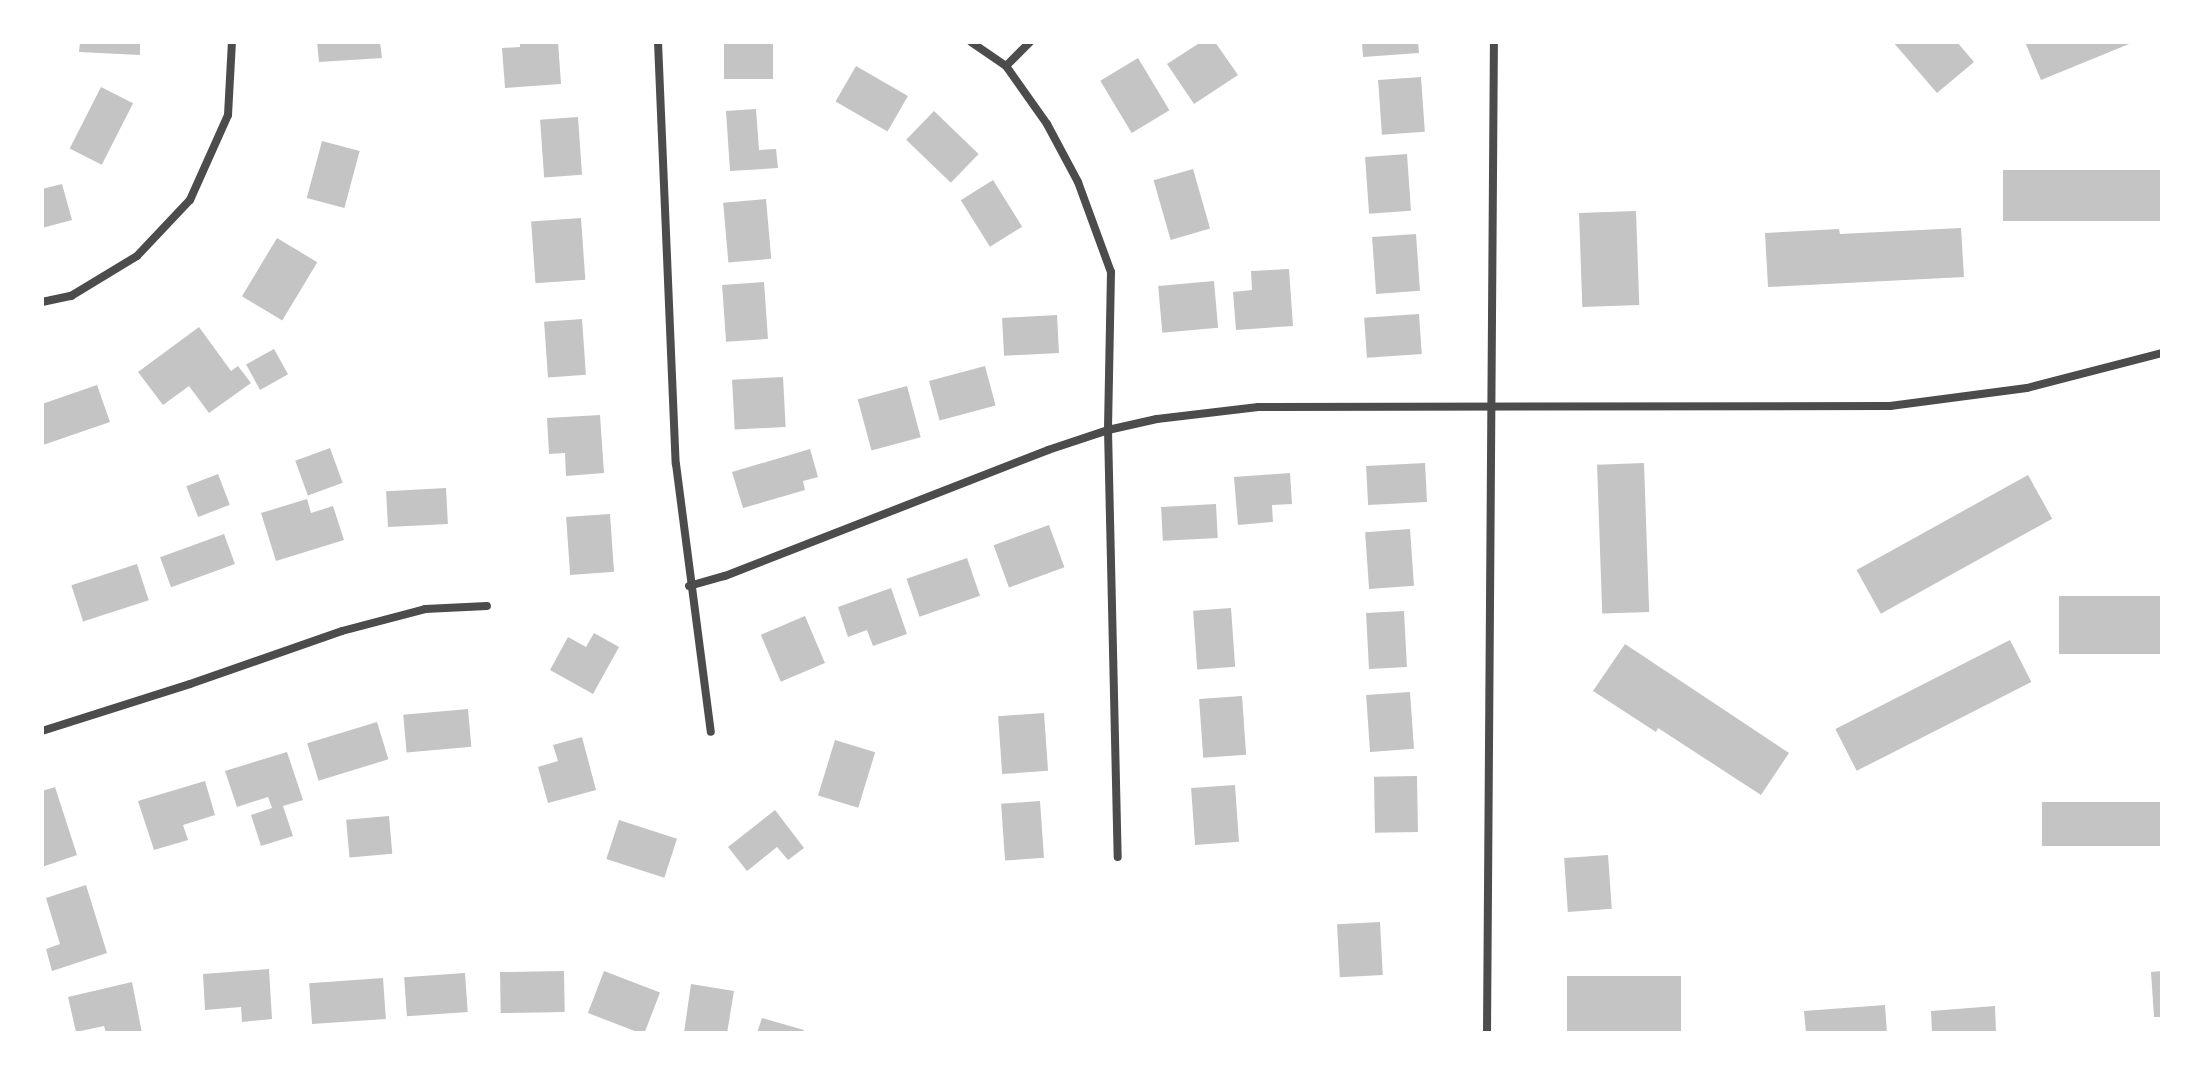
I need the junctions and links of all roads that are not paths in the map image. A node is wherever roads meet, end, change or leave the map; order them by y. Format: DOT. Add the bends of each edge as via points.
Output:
graph roads {
  1 [pos="232,42"];
  2 [pos="658,42"];
  3 [pos="971,42"];
  4 [pos="1030,42"];
  5 [pos="1494,42"];
  6 [pos="1006,66"];
  7 [pos="42,302"];
  8 [pos="2162,353"];
  9 [pos="1490,408"];
  10 [pos="1108,430"];
  11 [pos="689,586"];
  12 [pos="487,606"];
  13 [pos="42,731"];
  14 [pos="711,732"];
  15 [pos="1118,857"];
  16 [pos="1487,1033"];
  1 -- 7 [label="street" via="228,115 190,200 137,256 71,296"];
  2 -- 11 [label="street" via="676,464"];
  3 -- 6 [label="street"];
  4 -- 6 [label="street"];
  5 -- 9 [label="street"];
  6 -- 10 [label="street" via="1047,124 1078,182 1111,272"];
  8 -- 9 [label="street" via="2027,388 1890,406"];
  9 -- 10 [label="street" via="1258,407"];
  9 -- 16 [label="street"];
  10 -- 11 [label="street"];
  10 -- 15 [label="street"];
  11 -- 14 [label="street"];
  12 -- 13 [label="street" via="425,609 342,631"];
}
